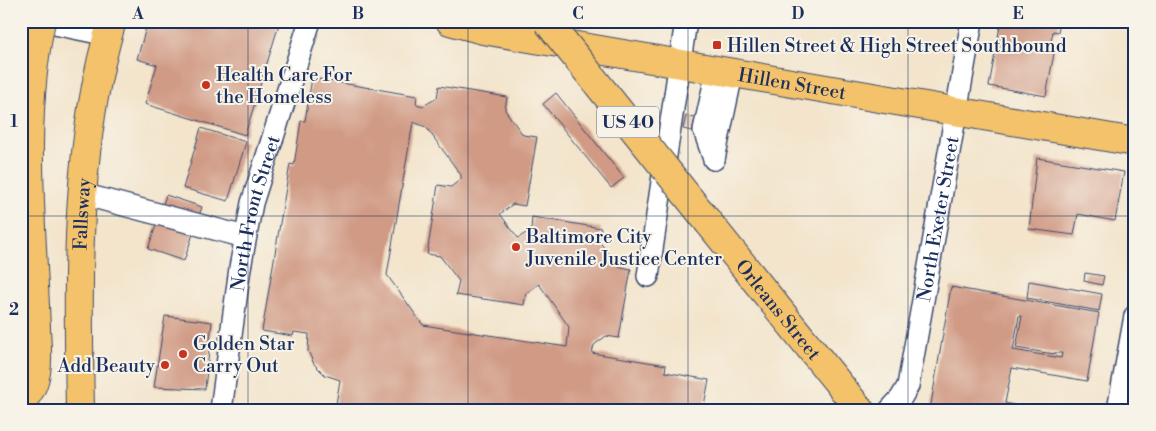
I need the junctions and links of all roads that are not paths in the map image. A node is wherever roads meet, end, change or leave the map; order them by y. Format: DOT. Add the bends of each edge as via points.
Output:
graph roads {
  1 [pos="41,21"];
  2 [pos="310,21"];
  3 [pos="450,21"];
  4 [pos="546,21"];
  5 [pos="686,21"];
  6 [pos="972,21"];
  7 [pos="110,28"];
  8 [pos="678,64"];
  9 [pos="956,112"];
  10 [pos="1135,142"];
  11 [pos="82,194"];
  12 [pos="245,237"];
  13 [pos="648,276"];
  14 [pos="1135,316"];
  15 [pos="21,401"];
  16 [pos="80,410"];
  17 [pos="221,410"];
  18 [pos="860,410"];
  19 [pos="890,410"];
  20 [pos="1118,410"];
  1 -- 7 [label="street"];
  1 -- 15 [label="main road, bridge" via="31,80 30,132 38,363 34,382"];
  2 -- 12 [label="street, North Front Street" via="252,203"];
  3 -- 8 [label="main road, Hillen Street" via="483,30"];
  4 -- 18 [label="main road, Orleans Street / US 40, bridge"];
  5 -- 8 [label="street"];
  6 -- 9 [label="street, North Exeter Street"];
  7 -- 11 [label="main road, Fallsway" via="93,102"];
  8 -- 9 [label="main road, Hillen Street"];
  8 -- 13 [label="street"];
  9 -- 10 [label="main road, Hillen Street"];
  9 -- 19 [label="street, North Exeter Street" via="908,386"];
  11 -- 12 [label="street"];
  11 -- 16 [label="main road, Fallsway"];
  12 -- 17 [label="street, North Front Street"];
  14 -- 20 [label="street"];
}
